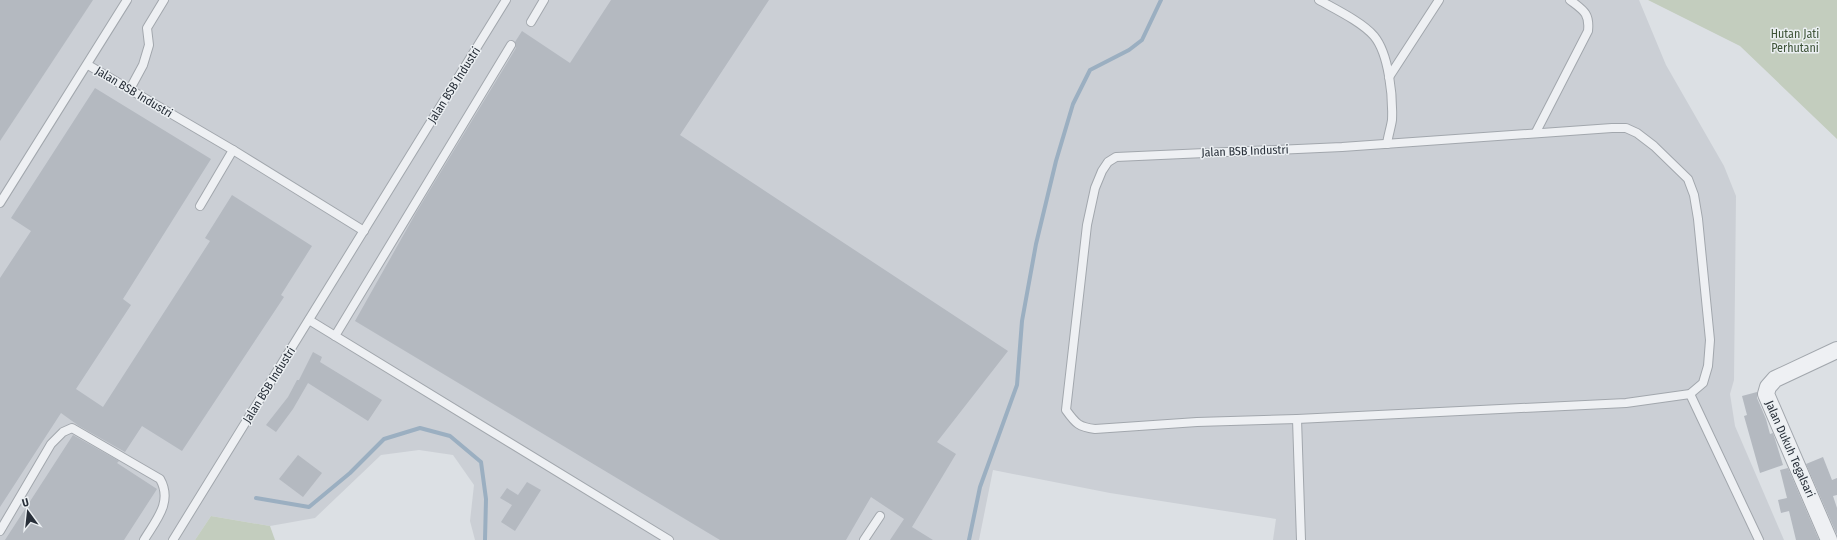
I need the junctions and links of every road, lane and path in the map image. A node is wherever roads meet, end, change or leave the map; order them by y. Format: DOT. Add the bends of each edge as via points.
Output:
graph roads {
  1 [pos="127,0"];
  2 [pos="164,0"];
  3 [pos="506,0"];
  4 [pos="544,0"];
  5 [pos="1319,0"];
  6 [pos="1439,0"];
  7 [pos="1570,0"];
  8 [pos="530,22"];
  9 [pos="511,45"];
  10 [pos="88,64"];
  11 [pos="1389,77"];
  12 [pos="130,89"];
  13 [pos="1536,132"];
  14 [pos="1387,144"];
  15 [pos="233,150"];
  16 [pos="0,204"];
  17 [pos="200,206"];
  18 [pos="364,230"];
  19 [pos="310,320"];
  20 [pos="335,336"];
  21 [pos="1837,350"];
  22 [pos="1690,394"];
  23 [pos="1297,419"];
  24 [pos="880,516"];
  25 [pos="0,531"];
  26 [pos="144,540"];
  27 [pos="173,540"];
  28 [pos="669,540"];
  29 [pos="864,540"];
  30 [pos="1301,540"];
  31 [pos="1759,540"];
  32 [pos="1829,540"];
  1 -- 10 [label="lane, Jalan BSB Industri"];
  2 -- 12 [label="lane" via="147,28 149,45 143,65"];
  3 -- 18 [label="lane, Jalan BSB Industri"];
  4 -- 8 [label="lane"];
  5 -- 11 [label="lane" via="1373,36 1380,47"];
  6 -- 11 [label="lane"];
  7 -- 13 [label="lane" via="1585,11 1590,20 1588,31"];
  9 -- 20 [label="lane"];
  10 -- 12 [label="lane, Jalan BSB Industri"];
  10 -- 16 [label="lane, Jalan BSB Industri"];
  11 -- 14 [label="lane" via="1392,121"];
  12 -- 15 [label="lane, Jalan BSB Industri"];
  13 -- 14 [label="lane, Jalan BSB Industri"];
  13 -- 22 [label="lane, Jalan BSB Industri" via="1626,128 1654,146 1688,179 1698,218 1710,340 1708,366 1703,383"];
  14 -- 23 [label="lane, Jalan BSB Industri" via="1116,157 1108,162 1095,188 1086,225 1066,410 1073,420 1082,427 1095,429"];
  15 -- 17 [label="lane"];
  15 -- 18 [label="lane, Jalan BSB Industri"];
  18 -- 19 [label="lane, Jalan BSB Industri"];
  19 -- 20 [label="lane"];
  19 -- 27 [label="lane, Jalan BSB Industri"];
  20 -- 28 [label="lane"];
  21 -- 32 [label="street, Jalan Dukuh Tegalsari" via="1775,379 1766,394"];
  22 -- 23 [label="lane" via="1626,403"];
  22 -- 31 [label="lane"];
  23 -- 30 [label="lane"];
  24 -- 29 [label="lane"];
  25 -- 26 [label="lane" via="51,444 63,432 72,428 160,479 166,498"];
}
